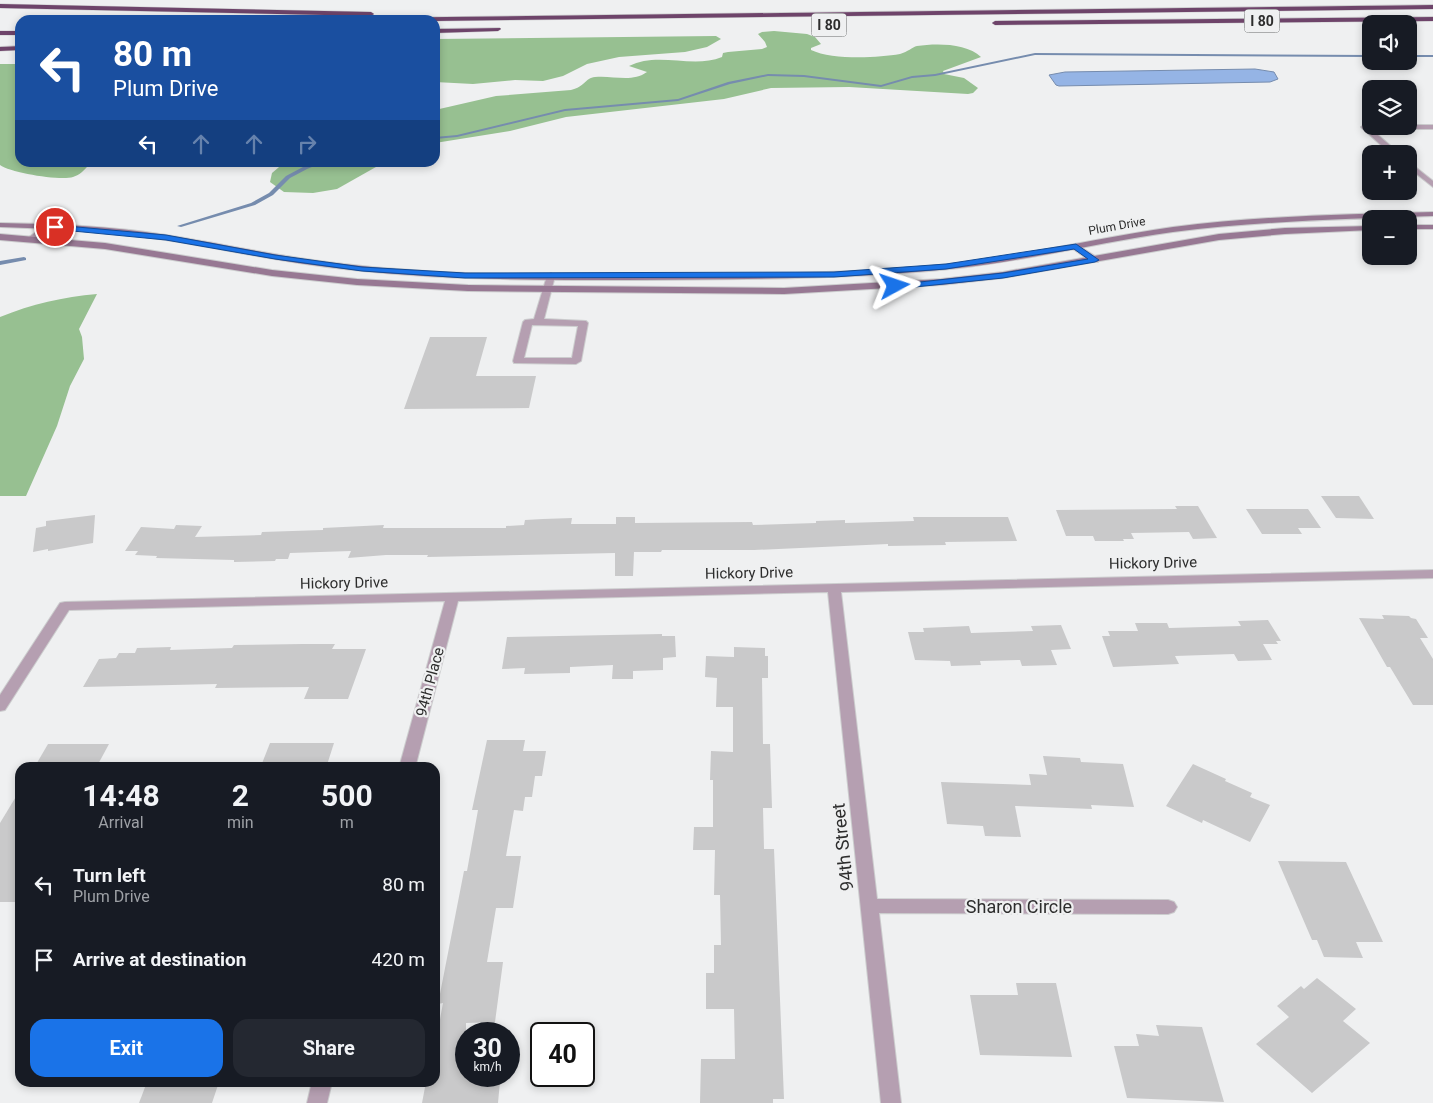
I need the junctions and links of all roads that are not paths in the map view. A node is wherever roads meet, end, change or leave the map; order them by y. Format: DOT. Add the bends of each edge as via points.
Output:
graph roads {
  1 [pos="0,6"];
  2 [pos="1433,6"];
  3 [pos="428,15"];
  4 [pos="440,15"];
  5 [pos="570,18"];
  6 [pos="440,19"];
  7 [pos="1433,19"];
  8 [pos="1092,23"];
  9 [pos="983,24"];
  10 [pos="1362,26"];
  11 [pos="1417,27"];
  12 [pos="1433,27"];
  13 [pos="510,28"];
  14 [pos="440,30"];
  15 [pos="0,33"];
  16 [pos="15,33"];
  17 [pos="15,48"];
  18 [pos="0,49"];
  19 [pos="1433,127"];
  20 [pos="1385,145"];
  21 [pos="1417,171"];
  22 [pos="1433,185"];
  23 [pos="1433,214"];
  24 [pos="0,224"];
  25 [pos="50,227"];
  26 [pos="1433,227"];
  27 [pos="1362,228"];
  28 [pos="1417,228"];
  29 [pos="0,237"];
  30 [pos="32,239"];
  31 [pos="1076,247"];
  32 [pos="1095,260"];
  33 [pos="551,276"];
  34 [pos="548,289"];
  35 [pos="538,322"];
  36 [pos="1433,574"];
  37 [pos="834,587"];
  38 [pos="453,596"];
  39 [pos="0,706"];
  40 [pos="409,762"];
  41 [pos="869,906"];
  42 [pos="1168,908"];
  43 [pos="321,1087"];
  44 [pos="317,1103"];
  45 [pos="891,1103"];
  1 -- 3 [label="highway"];
  2 -- 5 [label="highway, I 80"];
  4 -- 5 [label="highway"];
  5 -- 6 [label="highway, I 80"];
  7 -- 8 [label="highway, I 80"];
  8 -- 9 [label="highway, I 80"];
  8 -- 10 [label="highway"];
  11 -- 12 [label="highway"];
  13 -- 14 [label="highway"];
  15 -- 16 [label="highway"];
  17 -- 18 [label="highway"];
  19 -- 20 [label="street" via="1364,127"];
  21 -- 22 [label="street"];
  23 -- 31 [label="street, Plum Drive" via="1248,221 1155,232"];
  24 -- 25 [label="street, Plum Drive"];
  25 -- 30 [label="street"];
  25 -- 33 [label="street, Plum Drive" via="166,238 362,269 465,276"];
  26 -- 28 [label="street"];
  27 -- 32 [label="street, Plum Drive" via="1219,237"];
  29 -- 30 [label="street, Plum Drive"];
  30 -- 34 [label="street, Plum Drive" via="114,247 309,278 468,288"];
  31 -- 32 [label="street"];
  31 -- 33 [label="street, Plum Drive" via="982,263 869,273"];
  32 -- 34 [label="street, Plum Drive" via="1003,276 840,289"];
  33 -- 34 [label="street"];
  34 -- 35 [label="street"];
  35 -- 35 [label="street" via="528,322 518,361 576,362 583,323"];
  36 -- 37 [label="street, Hickory Drive"];
  37 -- 38 [label="street, Hickory Drive"];
  37 -- 41 [label="street, 94th Street"];
  38 -- 39 [label="street, Hickory Drive" via="65,606"];
  38 -- 40 [label="street, 94th Place"];
  41 -- 42 [label="street, Sharon Circle"];
  41 -- 45 [label="street, 94th Street"];
  43 -- 44 [label="street"];
}
